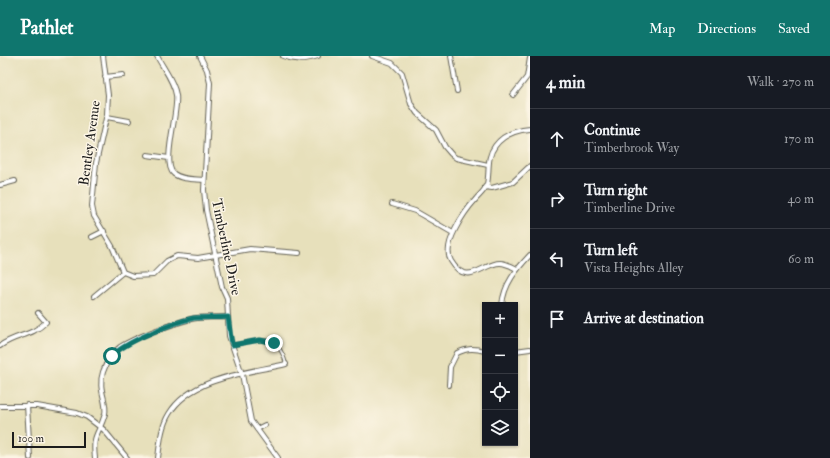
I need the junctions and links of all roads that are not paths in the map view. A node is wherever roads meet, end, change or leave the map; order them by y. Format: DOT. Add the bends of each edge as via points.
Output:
graph roads {
  1 [pos="103,56"];
  2 [pos="157,56"];
  3 [pos="200,56"];
  4 [pos="282,56"];
  5 [pos="318,56"];
  6 [pos="372,56"];
  7 [pos="448,56"];
  8 [pos="452,56"];
  9 [pos="530,58"];
  10 [pos="529,69"];
  11 [pos="122,75"];
  12 [pos="105,77"];
  13 [pos="458,91"];
  14 [pos="513,95"];
  15 [pos="107,117"];
  16 [pos="129,121"];
  17 [pos="530,129"];
  18 [pos="147,155"];
  19 [pos="169,158"];
  20 [pos="488,165"];
  21 [pos="530,166"];
  22 [pos="204,180"];
  23 [pos="15,181"];
  24 [pos="0,185"];
  25 [pos="485,187"];
  26 [pos="392,204"];
  27 [pos="104,231"];
  28 [pos="453,233"];
  29 [pos="92,237"];
  30 [pos="299,253"];
  31 [pos="216,255"];
  32 [pos="530,255"];
  33 [pos="517,269"];
  34 [pos="123,272"];
  35 [pos="94,296"];
  36 [pos="503,302"];
  37 [pos="38,313"];
  38 [pos="228,317"];
  39 [pos="232,345"];
  40 [pos="0,346"];
  41 [pos="530,348"];
  42 [pos="482,350"];
  43 [pos="518,350"];
  44 [pos="286,364"];
  45 [pos="242,374"];
  46 [pos="450,385"];
  47 [pos="0,406"];
  48 [pos="27,406"];
  49 [pos="265,425"];
  50 [pos="99,427"];
  51 [pos="257,430"];
  52 [pos="30,458"];
  53 [pos="95,458"];
  54 [pos="126,458"];
  55 [pos="158,458"];
  56 [pos="278,458"];
  1 -- 12 [label="street, Bentley Avenue"];
  2 -- 19 [label="street" via="172,82 176,95"];
  3 -- 22 [label="street, Timberline Drive" via="210,83"];
  4 -- 5 [label="street" via="305,60"];
  6 -- 20 [label="street" via="392,63 402,73 411,104 436,130 451,154 456,158"];
  7 -- 8 [label="street"];
  8 -- 13 [label="street"];
  9 -- 10 [label="street"];
  10 -- 14 [label="street" via="526,79"];
  11 -- 12 [label="street"];
  12 -- 15 [label="street, Bentley Avenue"];
  15 -- 16 [label="street"];
  15 -- 27 [label="street, Bentley Avenue" via="96,163 92,206 94,216"];
  17 -- 20 [label="street" via="504,137 493,149"];
  18 -- 19 [label="street"];
  19 -- 22 [label="street" via="170,170 174,174"];
  20 -- 25 [label="street"];
  21 -- 25 [label="street" via="513,182 492,188"];
  22 -- 31 [label="street, Timberline Drive" via="206,210"];
  23 -- 24 [label="street"];
  25 -- 28 [label="street"];
  26 -- 28 [label="street" via="415,211"];
  27 -- 29 [label="street"];
  27 -- 34 [label="street, Bentley Avenue"];
  28 -- 33 [label="street" via="448,253 452,262 462,271 478,272 499,262"];
  30 -- 31 [label="street" via="250,249"];
  31 -- 34 [label="street" via="198,258 177,256 158,272 148,276 133,276"];
  31 -- 38 [label="street, Timberline Drive" via="227,298"];
  32 -- 33 [label="street"];
  33 -- 36 [label="street"];
  34 -- 35 [label="street"];
  37 -- 40 [label="street" via="46,322 39,329"];
  38 -- 39 [label="street, Timberline Drive"];
  38 -- 50 [label="street" via="185,321 119,348 102,373 105,414"];
  39 -- 44 [label="lane" via="260,340 271,341 282,350"];
  39 -- 45 [label="street, Timberline Drive"];
  41 -- 43 [label="street"];
  42 -- 46 [label="street" via="466,349 457,353 450,367"];
  44 -- 45 [label="street"];
  45 -- 51 [label="street, Timberline Drive" via="251,421"];
  45 -- 55 [label="street" via="198,386 186,394 168,414"];
  47 -- 48 [label="street"];
  48 -- 50 [label="street" via="77,413"];
  48 -- 52 [label="street"];
  49 -- 51 [label="street"];
  50 -- 53 [label="street" via="93,443"];
  50 -- 54 [label="street"];
  51 -- 56 [label="street, Timberline Drive"];
}
